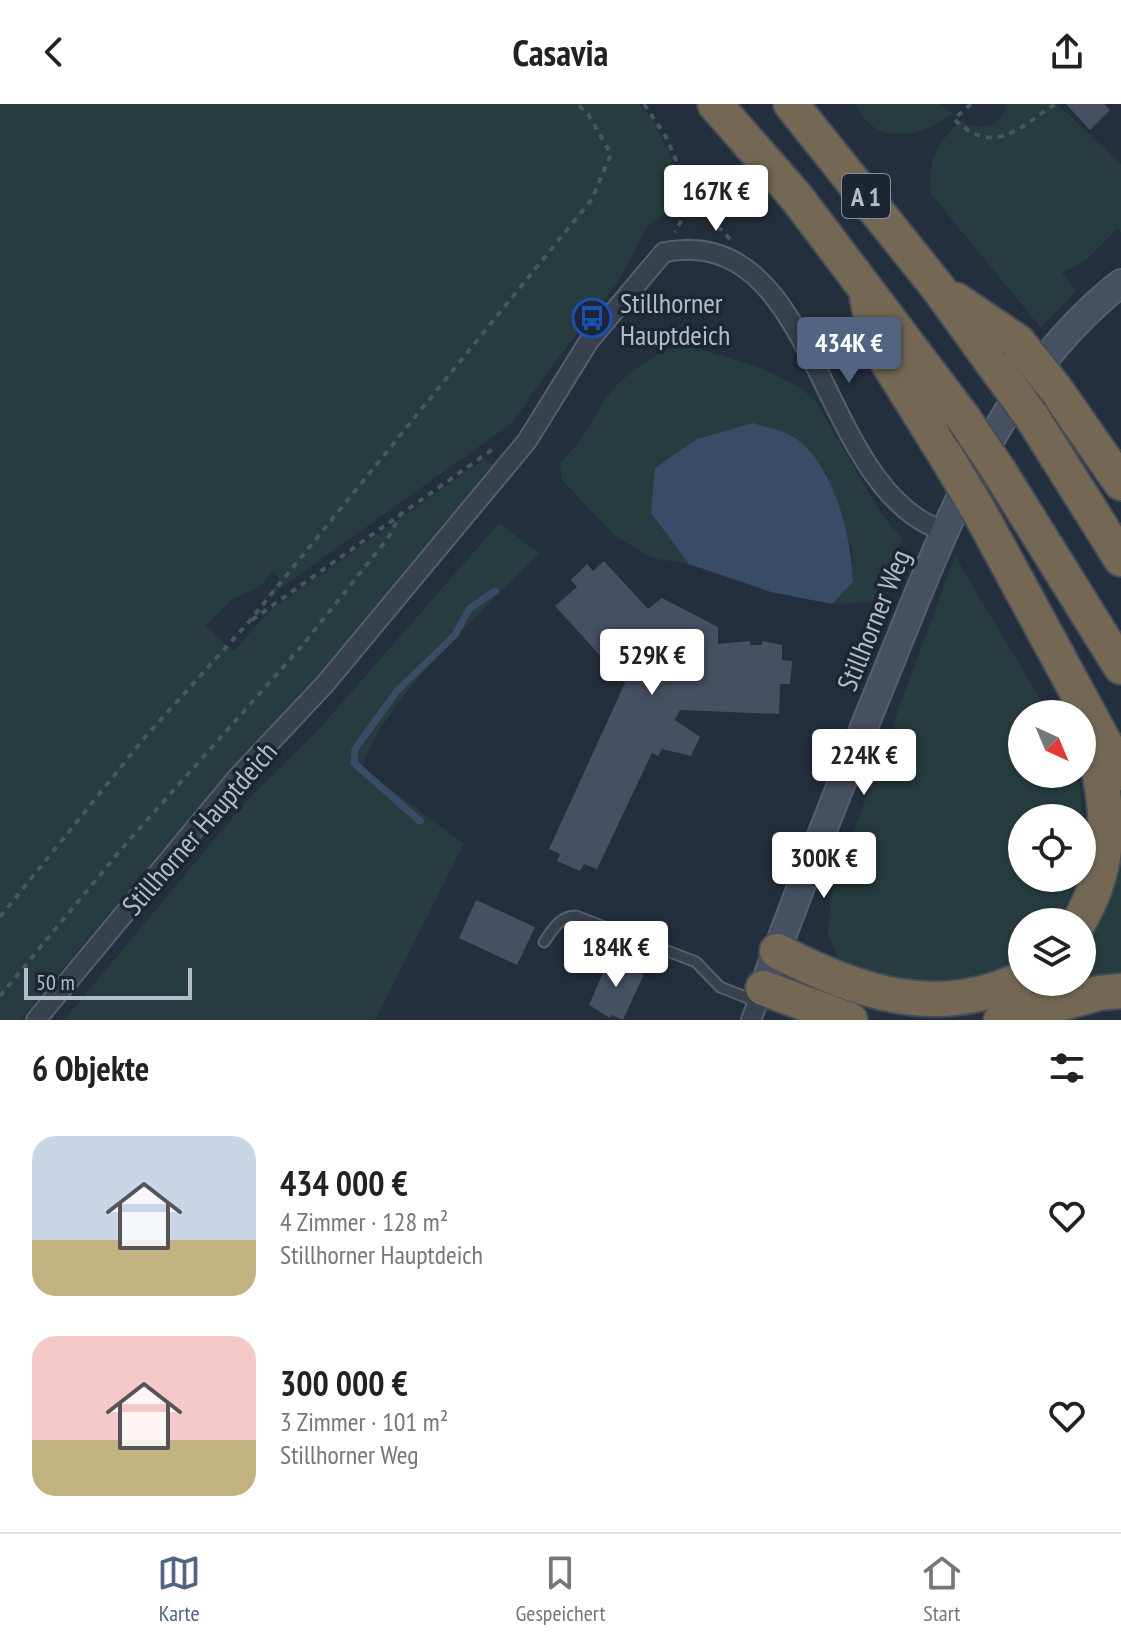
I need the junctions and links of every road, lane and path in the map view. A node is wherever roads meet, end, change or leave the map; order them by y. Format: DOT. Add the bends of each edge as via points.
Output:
graph roads {
  1 [pos="577,104"];
  2 [pos="644,104"];
  3 [pos="715,104"];
  4 [pos="791,104"];
  5 [pos="971,104"];
  6 [pos="1055,104"];
  7 [pos="693,200"];
  8 [pos="732,240"];
  9 [pos="664,252"];
  10 [pos="1121,283"];
  11 [pos="864,285"];
  12 [pos="939,289"];
  13 [pos="527,441"];
  14 [pos="1121,483"];
  15 [pos="403,510"];
  16 [pos="944,531"];
  17 [pos="1121,559"];
  18 [pos="247,624"];
  19 [pos="1121,667"];
  20 [pos="1072,679"];
  21 [pos="1121,773"];
  22 [pos="1088,908"];
  23 [pos="0,917"];
  24 [pos="544,942"];
  25 [pos="777,951"];
  26 [pos="1008,986"];
  27 [pos="1121,991"];
  28 [pos="0,996"];
  29 [pos="757,1004"];
  30 [pos="36,1020"];
  31 [pos="850,1020"];
  32 [pos="1001,1020"];
  1 -- 18 [label="path" via="611,154 592,199"];
  2 -- 7 [label="path" via="666,137"];
  3 -- 11 [label="highway, A 1"];
  4 -- 12 [label="highway, A 1"];
  5 -- 6 [label="path" via="954,119 968,133 987,140 1019,129"];
  7 -- 8 [label="path"];
  7 -- 9 [label="path"];
  9 -- 13 [label="street, Stillhorner Hauptdeich" via="589,341"];
  9 -- 16 [label="street" via="709,253 741,266 766,286 888,496 922,524"];
  10 -- 16 [label="main road, Stillhorner Weg" via="1072,329 1014,400"];
  11 -- 19 [label="highway, A 1, bridge" via="999,471"];
  11 -- 20 [label="highway, bridge" via="877,345 980,513"];
  12 -- 14 [label="highway, bridge" via="1018,342"];
  12 -- 17 [label="highway, A 1, bridge" via="1032,417"];
  13 -- 15 [label="path" via="513,437"];
  13 -- 30 [label="street, Stillhorner Hauptdeich"];
  15 -- 18 [label="path"];
  15 -- 28 [label="path" via="388,538 301,647 188,771"];
  16 -- 25 [label="main road, Stillhorner Weg"];
  18 -- 23 [label="path" via="146,736"];
  20 -- 21 [label="highway"];
  20 -- 22 [label="highway" via="1108,809 1103,868"];
  24 -- 29 [label="lane" via="555,925 576,916 696,962 720,987"];
  25 -- 26 [label="highway" via="856,991 911,1006 981,999"];
  25 -- 29 [label="main road, Stillhorner Weg"];
  27 -- 32 [label="highway"];
  29 -- 31 [label="highway"];
}
